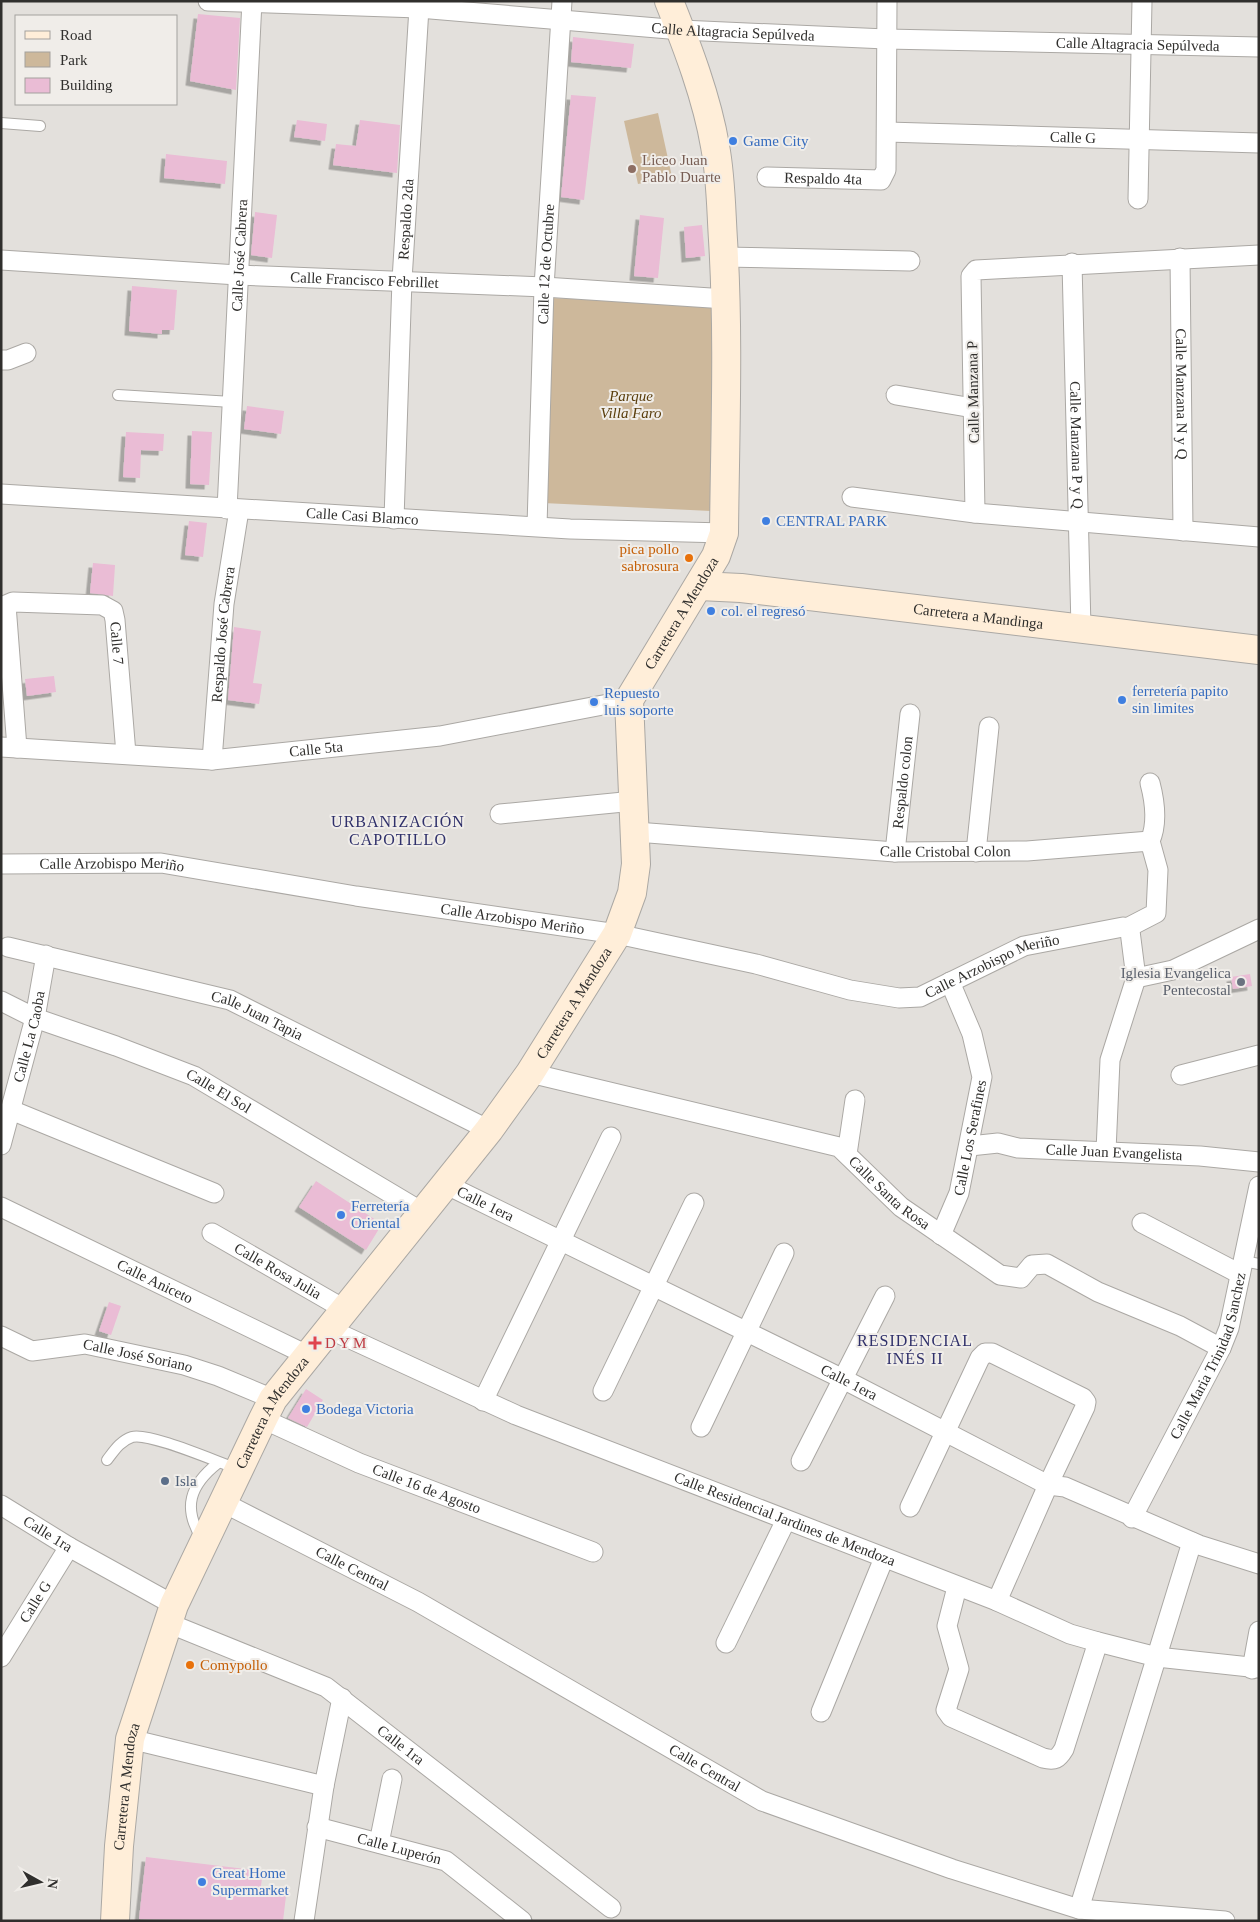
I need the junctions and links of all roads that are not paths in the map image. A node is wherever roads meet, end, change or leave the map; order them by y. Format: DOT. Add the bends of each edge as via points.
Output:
graph roads {
  1 [pos="208,1"];
  2 [pos="669,1"];
  3 [pos="887,1"];
  4 [pos="1142,1"];
  5 [pos="252,3"];
  6 [pos="419,8"];
  7 [pos="561,10"];
  8 [pos="681,30"];
  9 [pos="886,39"];
  10 [pos="1141,44"];
  11 [pos="1259,47"];
  12 [pos="1,123"];
  13 [pos="40,126"];
  14 [pos="887,132"];
  15 [pos="1138,141"];
  16 [pos="1259,143"];
  17 [pos="767,177"];
  18 [pos="1138,200"];
  19 [pos="1259,255"];
  20 [pos="724,257"];
  21 [pos="1180,258"];
  22 [pos="1,260"];
  23 [pos="910,261"];
  24 [pos="1072,263"];
  25 [pos="238,275"];
  26 [pos="402,280"];
  27 [pos="544,287"];
  28 [pos="726,299"];
  29 [pos="26,353"];
  30 [pos="1,360"];
  31 [pos="118,395"];
  32 [pos="896,395"];
  33 [pos="232,402"];
  34 [pos="973,408"];
  35 [pos="1,494"];
  36 [pos="852,497"];
  37 [pos="233,509"];
  38 [pos="975,513"];
  39 [pos="394,519"];
  40 [pos="1077,523"];
  41 [pos="537,526"];
  42 [pos="1183,531"];
  43 [pos="724,533"];
  44 [pos="1259,537"];
  45 [pos="699,586"];
  46 [pos="1080,628"];
  47 [pos="1259,650"];
  48 [pos="629,700"];
  49 [pos="910,714"];
  50 [pos="989,727"];
  51 [pos="9,748"];
  52 [pos="126,754"];
  53 [pos="212,760"];
  54 [pos="1150,783"];
  55 [pos="634,801"];
  56 [pos="500,814"];
  57 [pos="636,832"];
  58 [pos="1150,841"];
  59 [pos="895,852"];
  60 [pos="976,852"];
  61 [pos="1,864"];
  62 [pos="1127,928"];
  63 [pos="1259,929"];
  64 [pos="617,934"];
  65 [pos="8,947"];
  66 [pos="46,955"];
  67 [pos="1136,978"];
  68 [pos="950,982"];
  69 [pos="1,1001"];
  70 [pos="35,1018"];
  71 [pos="1259,1055"];
  72 [pos="530,1073"];
  73 [pos="1181,1076"];
  74 [pos="855,1100"];
  75 [pos="11,1110"];
  76 [pos="489,1130"];
  77 [pos="611,1137"];
  78 [pos="1,1145"];
  79 [pos="970,1146"];
  80 [pos="1106,1151"];
  81 [pos="847,1154"];
  82 [pos="1259,1162"];
  83 [pos="445,1184"];
  84 [pos="1259,1186"];
  85 [pos="214,1194"];
  86 [pos="694,1203"];
  87 [pos="1,1207"];
  88 [pos="422,1212"];
  89 [pos="1142,1223"];
  90 [pos="212,1233"];
  91 [pos="941,1235"];
  92 [pos="560,1241"];
  93 [pos="784,1253"];
  94 [pos="1247,1266"];
  95 [pos="653,1286"];
  96 [pos="885,1296"];
  97 [pos="336,1319"];
  98 [pos="746,1332"];
  99 [pos="1,1336"];
  100 [pos="1221,1348"];
  101 [pos="309,1356"];
  102 [pos="843,1379"];
  103 [pos="603,1391"];
  104 [pos="483,1401"];
  105 [pos="268,1409"];
  106 [pos="701,1426"];
  107 [pos="943,1433"];
  108 [pos="107,1460"];
  109 [pos="802,1461"];
  110 [pos="229,1466"];
  111 [pos="1048,1485"];
  112 [pos="224,1503"];
  113 [pos="1,1505"];
  114 [pos="910,1507"];
  115 [pos="1132,1518"];
  116 [pos="786,1520"];
  117 [pos="1192,1542"];
  118 [pos="204,1543"];
  119 [pos="70,1547"];
  120 [pos="593,1552"];
  121 [pos="884,1558"];
  122 [pos="1259,1564"];
  123 [pos="957,1587"];
  124 [pos="997,1601"];
  125 [pos="171,1614"];
  126 [pos="1259,1631"];
  127 [pos="1098,1642"];
  128 [pos="726,1643"];
  129 [pos="3,1650"];
  130 [pos="1158,1657"];
  131 [pos="1256,1669"];
  132 [pos="342,1698"];
  133 [pos="821,1712"];
  134 [pos="130,1739"];
  135 [pos="392,1779"];
  136 [pos="324,1786"];
  137 [pos="317,1828"];
  138 [pos="379,1843"];
  139 [pos="611,1908"];
  140 [pos="1079,1909"];
  141 [pos="518,1919"];
  142 [pos="115,1921"];
  143 [pos="304,1921"];
  144 [pos="1223,1921"];
  1 -- 5 [label="street, Calle Altagracia Sepúlveda"];
  2 -- 8 [label="street, Carretera A Mendoza"];
  3 -- 9 [label="street"];
  4 -- 10 [label="street"];
  5 -- 6 [label="street, Calle Altagracia Sepúlveda"];
  5 -- 25 [label="street, Calle José Cabrera"];
  6 -- 7 [label="street, Calle Altagracia Sepúlveda"];
  6 -- 26 [label="street, Respaldo 2da"];
  7 -- 8 [label="street, Calle Altagracia Sepúlveda"];
  7 -- 27 [label="street, Calle 12 de Octubre"];
  8 -- 9 [label="street, Calle Altagracia Sepúlveda"];
  8 -- 20 [label="street, Carretera A Mendoza" via="715,145"];
  9 -- 10 [label="street, Calle Altagracia Sepúlveda"];
  9 -- 14 [label="street"];
  10 -- 11 [label="street, Calle Altagracia Sepúlveda"];
  10 -- 15 [label="street"];
  12 -- 13 [label="lane"];
  14 -- 15 [label="street, Calle G"];
  14 -- 17 [label="street, Respaldo 4ta" via="886,170 880,180"];
  15 -- 16 [label="street, Calle G"];
  15 -- 18 [label="street"];
  19 -- 21 [label="street"];
  20 -- 23 [label="street"];
  20 -- 28 [label="street, Carretera A Mendoza"];
  21 -- 24 [label="street"];
  21 -- 42 [label="street, Calle Manzana N y Q"];
  22 -- 25 [label="street, Calle Francisco Febrillet"];
  24 -- 34 [label="street, Calle Manzana P" via="972,272"];
  24 -- 40 [label="street, Calle Manzana P y Q"];
  25 -- 26 [label="street, Calle Francisco Febrillet"];
  25 -- 33 [label="street, Calle José Cabrera"];
  26 -- 27 [label="street, Calle Francisco Febrillet"];
  26 -- 39 [label="street, Respaldo 2da"];
  27 -- 28 [label="street, Calle Francisco Febrillet"];
  27 -- 41 [label="street, Calle 12 de Octubre"];
  28 -- 43 [label="street, Carretera A Mendoza"];
  29 -- 30 [label="street"];
  31 -- 33 [label="lane"];
  32 -- 34 [label="street"];
  33 -- 37 [label="street, Calle José Cabrera"];
  34 -- 38 [label="street, Calle Manzana P"];
  35 -- 37 [label="street, Calle Casi Blamco"];
  36 -- 38 [label="street"];
  37 -- 39 [label="street, Calle Casi Blamco"];
  37 -- 53 [label="street, Respaldo José Cabrera"];
  38 -- 40 [label="street"];
  39 -- 41 [label="street, Calle Casi Blamco"];
  40 -- 42 [label="street"];
  40 -- 46 [label="street, Calle Manzana P y Q"];
  41 -- 43 [label="street, Calle Casi Blamco"];
  42 -- 44 [label="street"];
  43 -- 45 [label="street, Carretera A Mendoza" via="716,556"];
  45 -- 46 [label="street, Carretera a Mandinga"];
  45 -- 48 [label="street, Carretera A Mendoza"];
  46 -- 47 [label="street, Carretera a Mandinga"];
  48 -- 53 [label="street, Calle 5ta" via="440,736"];
  48 -- 55 [label="street, Carretera A Mendoza"];
  49 -- 59 [label="street, Respaldo colon"];
  50 -- 60 [label="street"];
  51 -- 52 [label="street, Calle 5ta"];
  51 -- 52 [label="street, Calle 7" via="6,605 13,602 102,606 113,611 116,620"];
  52 -- 53 [label="street, Calle 5ta"];
  54 -- 58 [label="street" via="1155,812"];
  55 -- 56 [label="street"];
  55 -- 57 [label="street, Carretera A Mendoza"];
  57 -- 59 [label="street, Calle Cristobal Colon"];
  57 -- 64 [label="street, Carretera A Mendoza" via="632,893"];
  58 -- 60 [label="street, Calle Cristobal Colon"];
  58 -- 62 [label="street" via="1158,870 1156,913"];
  59 -- 60 [label="street, Calle Cristobal Colon"];
  61 -- 64 [label="street, Calle Arzobispo Meriño" via="161,863 356,896"];
  62 -- 67 [label="street"];
  62 -- 68 [label="street, Calle Arzobispo Meriño" via="1123,926 1024,946"];
  63 -- 67 [label="street" via="1173,970"];
  64 -- 68 [label="street, Calle Arzobispo Meriño" via="886,996 920,996"];
  64 -- 72 [label="street, Carretera A Mendoza"];
  65 -- 66 [label="street, Calle Juan Tapia"];
  66 -- 70 [label="street, Calle La Caoba"];
  66 -- 76 [label="street, Calle Juan Tapia" via="230,1000"];
  67 -- 80 [label="street" via="1110,1060"];
  68 -- 79 [label="street, Calle Los Serafines" via="972,1034 982,1077"];
  69 -- 70 [label="street, Calle El Sol"];
  70 -- 75 [label="street, Calle La Caoba"];
  70 -- 88 [label="street, Calle El Sol" via="194,1076"];
  71 -- 73 [label="street"];
  72 -- 76 [label="street, Carretera A Mendoza"];
  72 -- 81 [label="street, Calle Santa Rosa" via="839,1146"];
  74 -- 81 [label="street"];
  75 -- 78 [label="street, Calle La Caoba"];
  75 -- 85 [label="street"];
  76 -- 83 [label="street, Carretera A Mendoza"];
  77 -- 92 [label="street"];
  79 -- 80 [label="street, Calle Juan Evangelista" via="998,1143 1018,1148"];
  79 -- 91 [label="street, Calle Los Serafines" via="960,1193"];
  80 -- 82 [label="street, Calle Juan Evangelista"];
  81 -- 91 [label="street, Calle Santa Rosa" via="901,1207"];
  83 -- 88 [label="street, Carretera A Mendoza"];
  83 -- 92 [label="street, Calle 1era"];
  84 -- 94 [label="street, Calle Maria Trinidad Sanchez"];
  86 -- 95 [label="street"];
  87 -- 101 [label="street, Calle Aniceto"];
  88 -- 97 [label="street, Carretera A Mendoza"];
  89 -- 94 [label="street"];
  90 -- 97 [label="street, Calle Rosa Julia"];
  91 -- 100 [label="street, Calle Santa Rosa" via="1000,1276 1021,1278 1032,1265 1047,1264 1098,1292 1180,1326"];
  92 -- 95 [label="street, Calle 1era"];
  92 -- 104 [label="street"];
  93 -- 98 [label="street"];
  94 -- 100 [label="street, Calle Maria Trinidad Sanchez"];
  95 -- 98 [label="street, Calle 1era"];
  95 -- 103 [label="street"];
  96 -- 102 [label="street"];
  97 -- 101 [label="street, Carretera A Mendoza"];
  97 -- 104 [label="street, Calle Residencial Jardines de Mendoza"];
  98 -- 102 [label="street, Calle 1era"];
  98 -- 106 [label="street"];
  99 -- 105 [label="street, Calle José Soriano" via="32,1351 85,1344 184,1365 218,1376"];
  100 -- 115 [label="street, Calle Maria Trinidad Sanchez"];
  101 -- 105 [label="street, Carretera A Mendoza"];
  102 -- 107 [label="street, Calle 1era"];
  102 -- 109 [label="street"];
  104 -- 116 [label="street, Calle Residencial Jardines de Mendoza"];
  105 -- 110 [label="street, Carretera A Mendoza"];
  105 -- 120 [label="street, Calle 16 de Agosto" via="359,1463"];
  107 -- 111 [label="street, Calle 1era"];
  107 -- 111 [label="street" via="985,1353 992,1353 1083,1398 1085,1407"];
  107 -- 114 [label="street"];
  108 -- 110 [label="lane" via="120,1443 133,1436 152,1438"];
  110 -- 112 [label="street, Carretera A Mendoza"];
  110 -- 118 [label="lane" via="202,1476 193,1494 192,1523"];
  111 -- 115 [label="street, Calle 1era" via="1065,1487"];
  111 -- 124 [label="street"];
  112 -- 118 [label="street, Carretera A Mendoza"];
  112 -- 140 [label="street, Calle Central" via="418,1602 762,1801 952,1869"];
  113 -- 119 [label="street, Calle 1ra"];
  115 -- 117 [label="street, Calle 1era"];
  116 -- 121 [label="street, Calle Residencial Jardines de Mendoza"];
  116 -- 128 [label="street"];
  117 -- 122 [label="street, Calle 1era"];
  117 -- 130 [label="street"];
  118 -- 125 [label="street, Carretera A Mendoza"];
  119 -- 125 [label="street, Calle 1ra"];
  119 -- 129 [label="street, Calle G"];
  121 -- 123 [label="street, Calle Residencial Jardines de Mendoza"];
  121 -- 133 [label="street"];
  123 -- 124 [label="street, Calle Residencial Jardines de Mendoza"];
  123 -- 127 [label="street" via="947,1626 959,1669 946,1710 951,1717 1043,1758 1059,1758 1064,1749"];
  124 -- 127 [label="street, Calle Residencial Jardines de Mendoza" via="1070,1634"];
  125 -- 132 [label="street, Calle 1ra" via="326,1687"];
  125 -- 134 [label="street, Carretera A Mendoza"];
  126 -- 131 [label="street"];
  127 -- 130 [label="street, Calle Residencial Jardines de Mendoza"];
  130 -- 131 [label="street, Calle Residencial Jardines de Mendoza"];
  130 -- 140 [label="street"];
  132 -- 136 [label="street"];
  132 -- 139 [label="street, Calle 1ra"];
  134 -- 136 [label="street"];
  134 -- 142 [label="street, Carretera A Mendoza"];
  135 -- 138 [label="street"];
  136 -- 137 [label="street"];
  137 -- 138 [label="street, Calle Luperón"];
  137 -- 143 [label="street"];
  138 -- 141 [label="street, Calle Luperón" via="446,1861"];
  140 -- 144 [label="street, Calle Central"];
}
